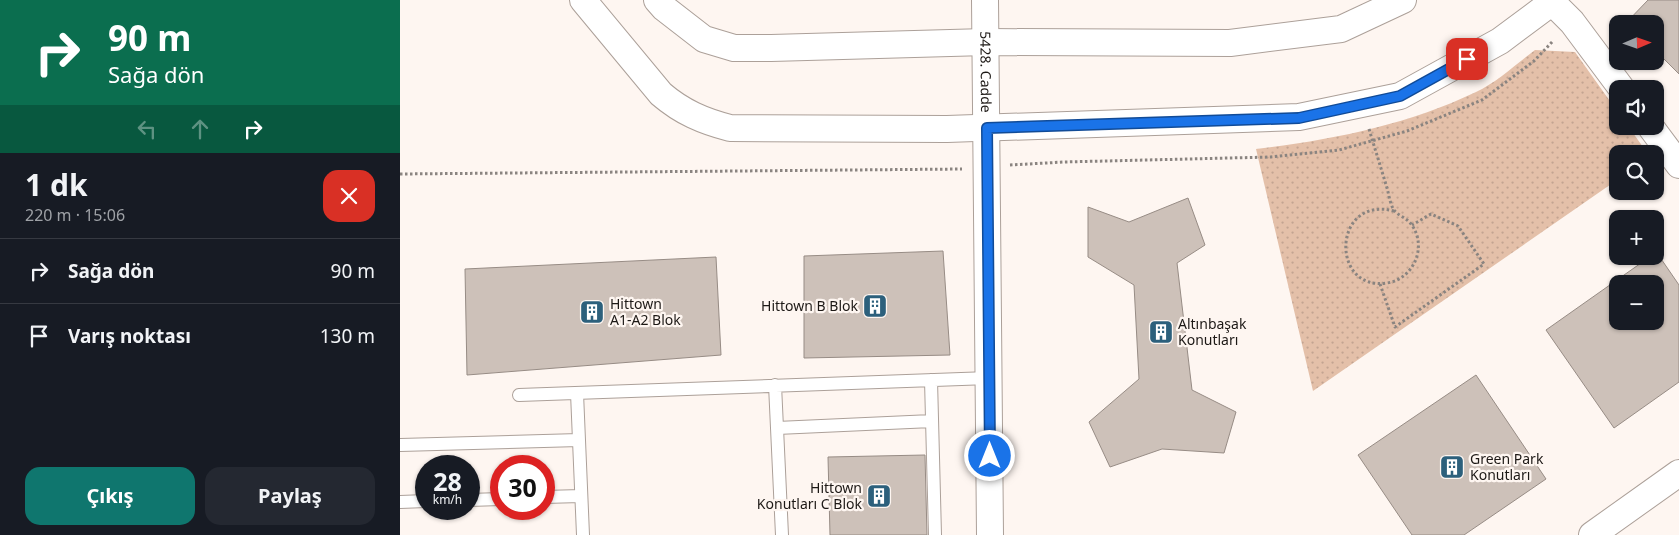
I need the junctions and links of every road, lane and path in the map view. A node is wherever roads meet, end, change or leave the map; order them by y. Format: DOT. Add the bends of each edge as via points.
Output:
graph roads {
  1 [pos="583,0"];
  2 [pos="657,0"];
  3 [pos="985,0"];
  4 [pos="1403,0"];
  5 [pos="1554,1"];
  6 [pos="986,42"];
  7 [pos="1615,80"];
  8 [pos="1362,104"];
  9 [pos="987,128"];
  10 [pos="1657,135"];
  11 [pos="1679,165"];
  12 [pos="948,170"];
  13 [pos="400,174"];
  14 [pos="1394,211"];
  15 [pos="1412,225"];
  16 [pos="1380,284"];
  17 [pos="989,378"];
  18 [pos="932,380"];
  19 [pos="775,385"];
  20 [pos="577,392"];
  21 [pos="519,395"];
  22 [pos="932,421"];
  23 [pos="777,428"];
  24 [pos="579,440"];
  25 [pos="400,445"];
  26 [pos="1679,473"];
  27 [pos="581,496"];
  28 [pos="555,497"];
  29 [pos="415,501"];
  30 [pos="400,502"];
  31 [pos="582,535"];
  32 [pos="782,535"];
  33 [pos="935,535"];
  34 [pos="990,535"];
  35 [pos="1592,535"];
  1 -- 9 [label="street" via="661,94 675,106 705,122 730,128"];
  2 -- 6 [label="street" via="704,39 734,48"];
  3 -- 6 [label="street, 5428. Cadde"];
  4 -- 6 [label="street" via="1341,29 1230,43"];
  5 -- 7 [label="street"];
  5 -- 8 [label="street" via="1500,41 1400,96"];
  6 -- 9 [label="street, 5428. Cadde"];
  8 -- 9 [label="street" via="1299,118"];
  8 -- 14 [label="path"];
  9 -- 17 [label="street, 5428. Cadde"];
  10 -- 11 [label="street"];
  12 -- 13 [label="path"];
  14 -- 15 [label="path"];
  14 -- 16 [label="path" via="1381,209 1362,215 1349,229 1345,242 1348,261 1355,272 1365,280"];
  15 -- 16 [label="path" via="1419,246 1412,268 1401,278"];
  15 -- 16 [label="path" via="1432,214 1458,226 1484,264 1395,327"];
  17 -- 18 [label="lane"];
  17 -- 34 [label="street, 5428. Cadde"];
  18 -- 19 [label="lane"];
  18 -- 22 [label="lane"];
  19 -- 20 [label="lane"];
  19 -- 23 [label="lane"];
  20 -- 21 [label="lane"];
  20 -- 24 [label="lane"];
  22 -- 23 [label="lane"];
  22 -- 33 [label="lane"];
  23 -- 32 [label="lane"];
  24 -- 25 [label="lane"];
  24 -- 27 [label="lane"];
  26 -- 35 [label="street"];
  27 -- 28 [label="lane"];
  27 -- 31 [label="lane"];
  29 -- 30 [label="lane"];
}
